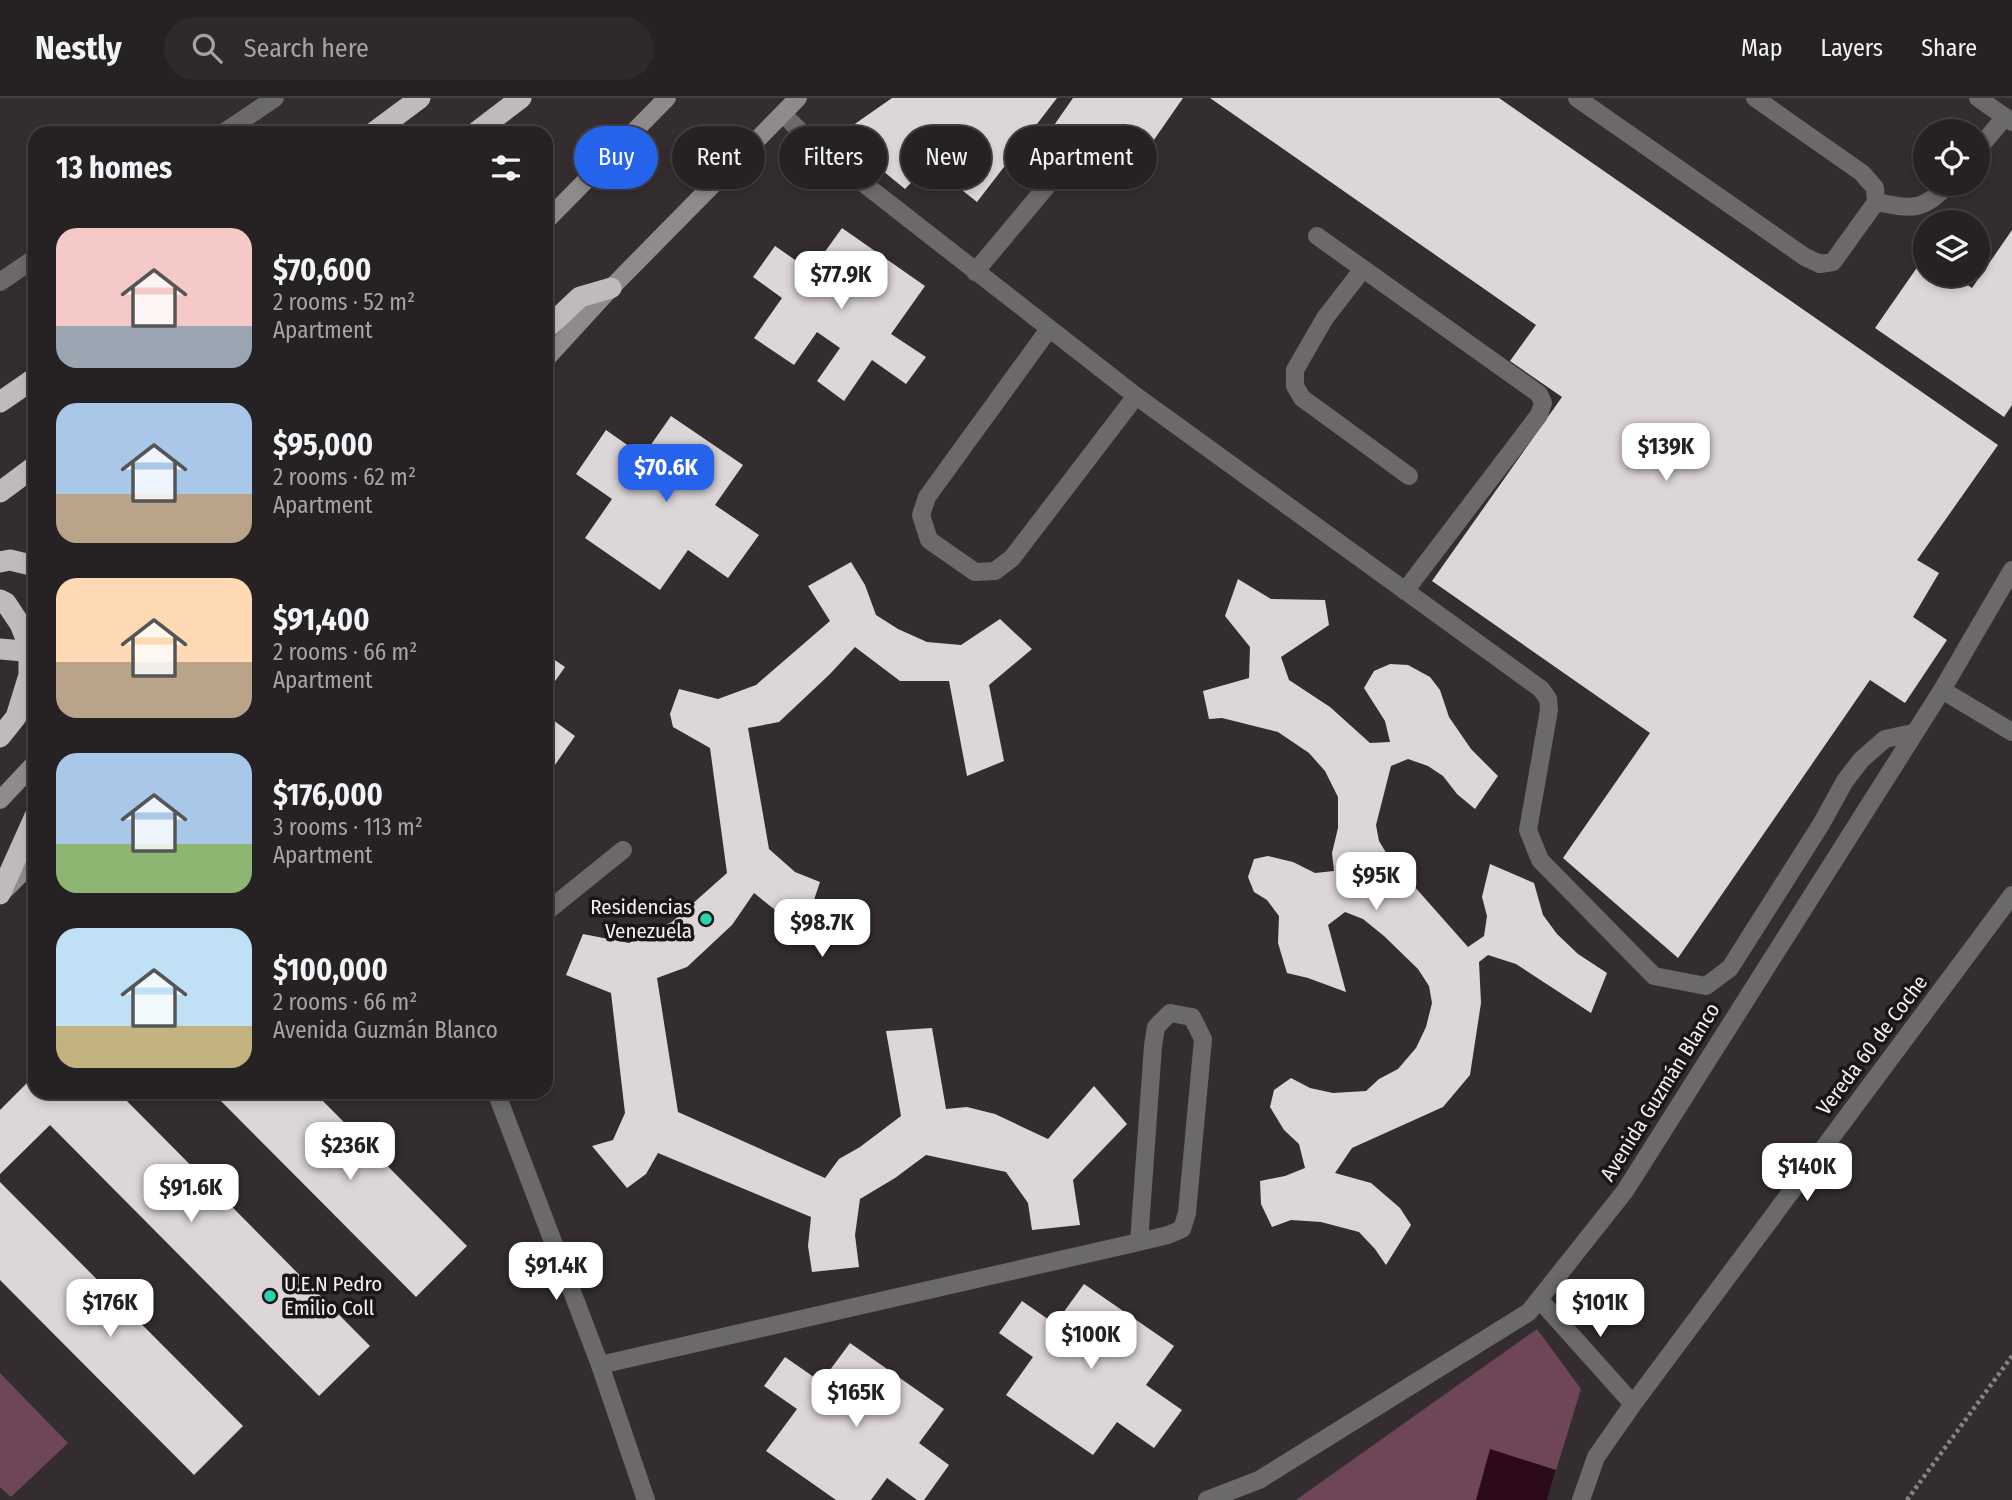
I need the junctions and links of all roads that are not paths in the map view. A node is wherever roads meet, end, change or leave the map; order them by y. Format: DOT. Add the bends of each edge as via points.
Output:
graph roads {
  1 [pos="275,98"];
  2 [pos="420,98"];
  3 [pos="522,98"];
  4 [pos="667,98"];
  5 [pos="798,98"];
  6 [pos="1577,98"];
  7 [pos="1755,98"];
  8 [pos="1978,98"];
  9 [pos="783,114"];
  10 [pos="2008,119"];
  11 [pos="233,126"];
  12 [pos="382,126"];
  13 [pos="484,126"];
  14 [pos="1990,137"];
  15 [pos="1045,189"];
  16 [pos="1936,196"];
  17 [pos="1876,202"];
  18 [pos="553,214"];
  19 [pos="1317,236"];
  20 [pos="28,263"];
  21 [pos="1363,268"];
  22 [pos="975,272"];
  23 [pos="0,282"];
  24 [pos="611,288"];
  25 [pos="553,323"];
  26 [pos="1049,329"];
  27 [pos="553,351"];
  28 [pos="28,383"];
  29 [pos="1136,396"];
  30 [pos="0,402"];
  31 [pos="28,471"];
  32 [pos="1409,476"];
  33 [pos="0,492"];
  34 [pos="0,562"];
  35 [pos="28,564"];
  36 [pos="2012,570"];
  37 [pos="1405,591"];
  38 [pos="0,600"];
  39 [pos="28,644"];
  40 [pos="0,649"];
  41 [pos="28,651"];
  42 [pos="28,678"];
  43 [pos="1942,690"];
  44 [pos="2012,732"];
  45 [pos="1913,733"];
  46 [pos="0,737"];
  47 [pos="28,770"];
  48 [pos="0,800"];
  49 [pos="28,832"];
  50 [pos="623,850"];
  51 [pos="28,867"];
  52 [pos="0,894"];
  53 [pos="2012,895"];
  54 [pos="553,906"];
  55 [pos="499,1099"];
  56 [pos="1139,1242"];
  57 [pos="1539,1299"];
  58 [pos="600,1365"];
  59 [pos="1633,1404"];
  60 [pos="646,1500"];
  61 [pos="1208,1500"];
  62 [pos="1581,1500"];
  1 -- 11 [label="street"];
  2 -- 12 [label="highway"];
  3 -- 13 [label="highway"];
  4 -- 18 [label="main road"];
  5 -- 9 [label="main road"];
  6 -- 17 [label="street" via="1820,264 1833,262"];
  7 -- 17 [label="street" via="1862,173 1875,188"];
  8 -- 10 [label="street"];
  9 -- 22 [label="street" via="813,145"];
  9 -- 24 [label="main road"];
  10 -- 14 [label="street"];
  15 -- 22 [label="street"];
  16 -- 17 [label="street" via="1919,206"];
  19 -- 21 [label="street"];
  20 -- 23 [label="street"];
  21 -- 32 [label="street" via="1325,318 1295,370 1295,386 1302,398"];
  21 -- 37 [label="street" via="1539,394 1543,404"];
  22 -- 26 [label="street"];
  24 -- 25 [label="highway" via="580,298"];
  24 -- 27 [label="main road"];
  26 -- 29 [label="street"];
  26 -- 29 [label="street" via="928,497 921,515 929,540 975,572 995,571 1012,558"];
  28 -- 30 [label="highway"];
  29 -- 37 [label="street"];
  31 -- 33 [label="highway"];
  34 -- 35 [label="highway"];
  36 -- 43 [label="street, Avenida Guzmán Blanco"];
  37 -- 45 [label="street" via="1541,689 1548,699 1528,830 1540,860 1654,976 1706,986 1730,968 1861,760 1885,739"];
  38 -- 39 [label="highway" via="20,624"];
  40 -- 41 [label="highway, bridge"];
  42 -- 46 [label="highway" via="16,717"];
  43 -- 44 [label="street"];
  43 -- 45 [label="street, Avenida Guzmán Blanco"];
  45 -- 57 [label="street, Avenida Guzmán Blanco" via="1625,1191"];
  47 -- 48 [label="main road"];
  49 -- 52 [label="highway"];
  50 -- 54 [label="street"];
  51 -- 52 [label="main road"];
  53 -- 59 [label="street, Vereda 60 de Coche"];
  55 -- 58 [label="street"];
  56 -- 56 [label="street" via="1156,1027 1170,1013 1192,1017 1203,1039 1187,1213 1182,1229"];
  56 -- 58 [label="street"];
  57 -- 59 [label="street"];
  57 -- 61 [label="street, Avenida Guzmán Blanco" via="1528,1312 1259,1480"];
  58 -- 60 [label="street"];
  59 -- 62 [label="street, Vereda 60 de Coche" via="1595,1457"];
}
